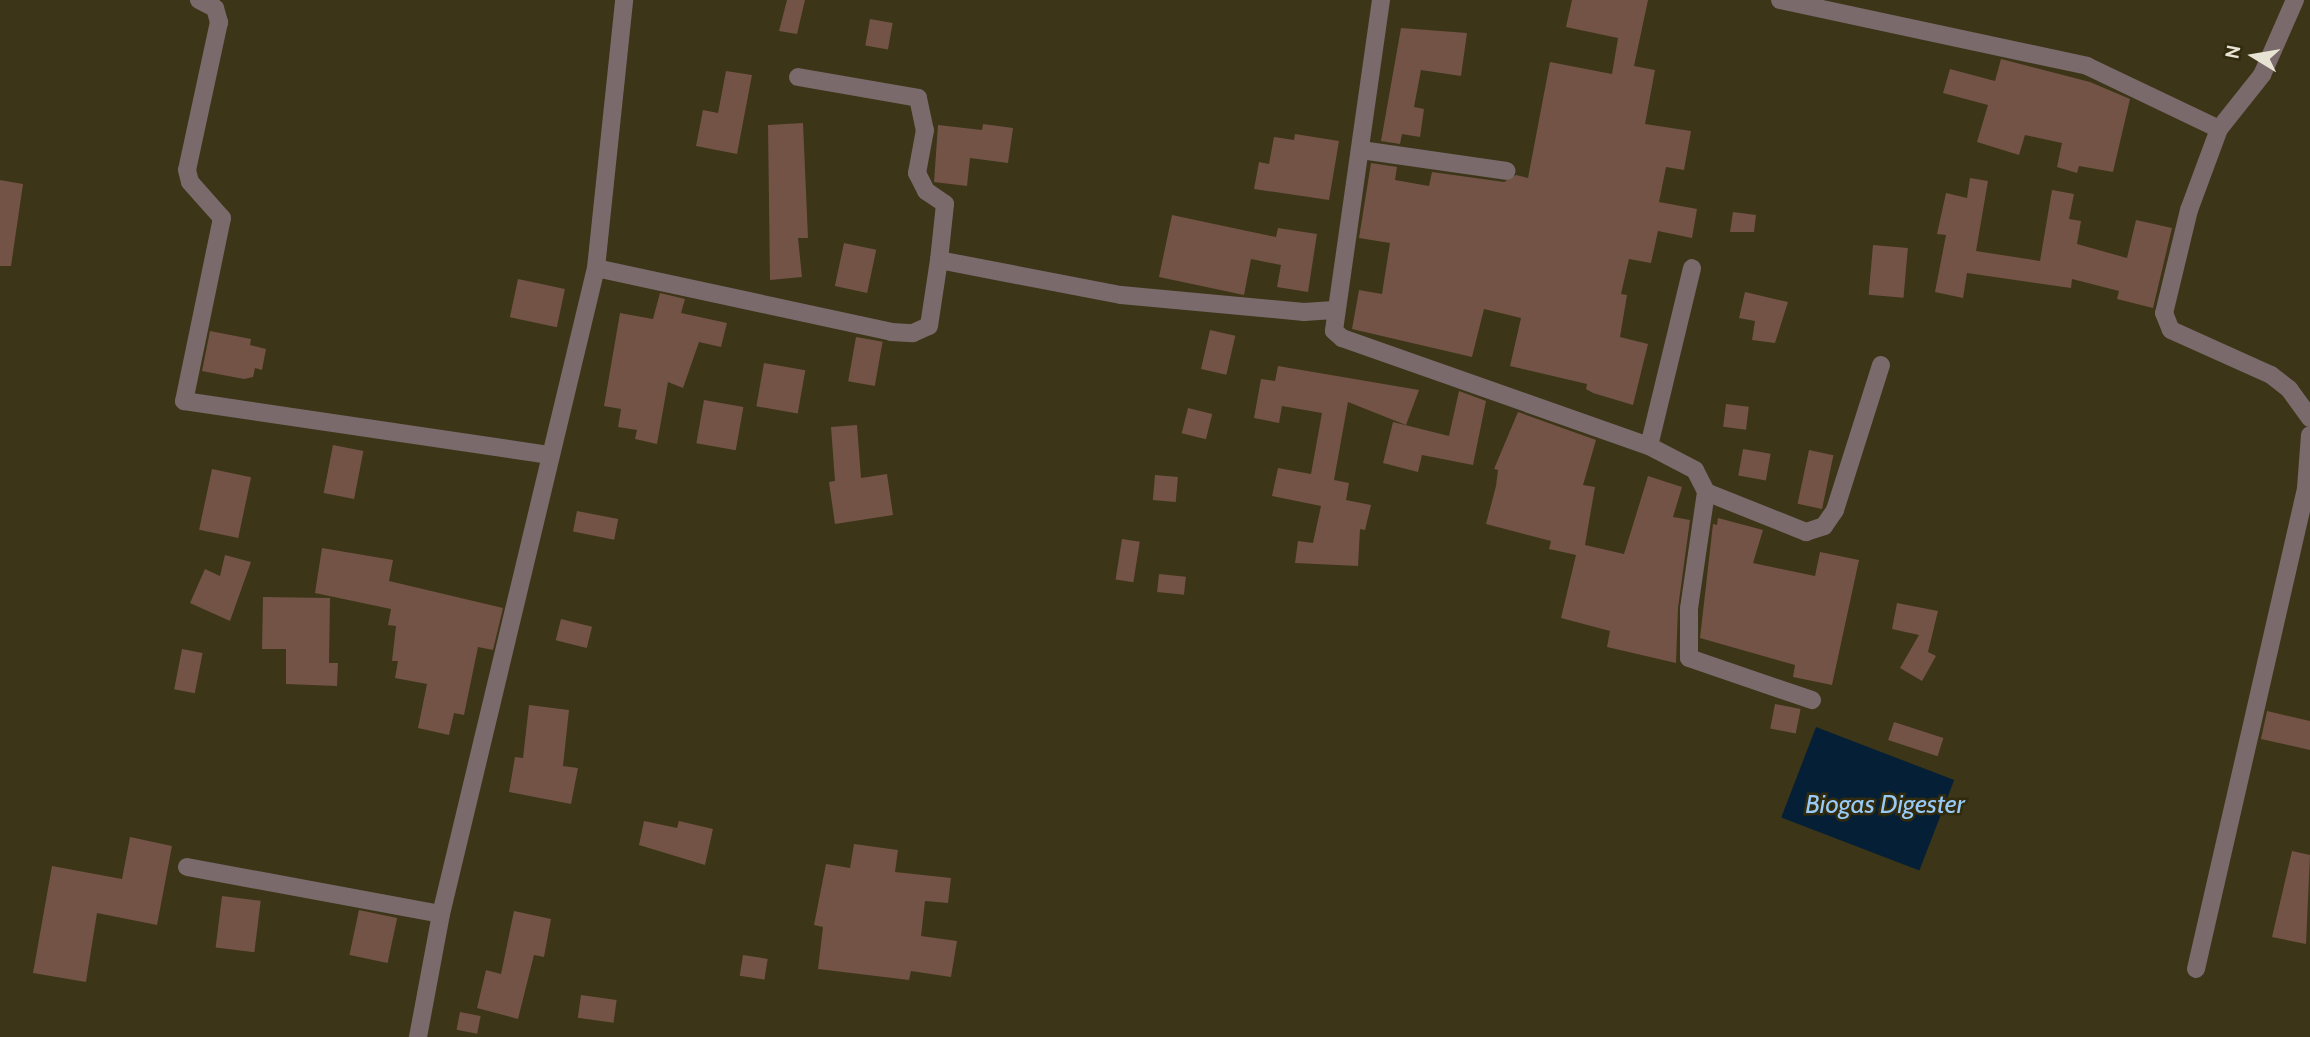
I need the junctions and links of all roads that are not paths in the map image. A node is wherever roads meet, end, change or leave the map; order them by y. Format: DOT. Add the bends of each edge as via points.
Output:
graph roads {
  1 [pos="199,0"];
  2 [pos="624,0"];
  3 [pos="1381,0"];
  4 [pos="1780,0"];
  5 [pos="2295,0"];
  6 [pos="798,77"];
  7 [pos="2219,129"];
  8 [pos="1361,150"];
  9 [pos="1506,171"];
  10 [pos="939,260"];
  11 [pos="596,268"];
  12 [pos="1692,268"];
  13 [pos="1334,310"];
  14 [pos="1881,365"];
  15 [pos="2310,418"];
  16 [pos="2310,435"];
  17 [pos="1649,446"];
  18 [pos="550,455"];
  19 [pos="1706,492"];
  20 [pos="1812,699"];
  21 [pos="187,867"];
  22 [pos="441,914"];
  23 [pos="2196,969"];
  24 [pos="418,1037"];
  1 -- 18 [label="street" via="215,8 219,22 187,170 190,182 222,218 184,401"];
  2 -- 11 [label="street"];
  3 -- 8 [label="street"];
  4 -- 7 [label="street" via="2087,66"];
  5 -- 7 [label="street" via="2262,75"];
  6 -- 10 [label="street" via="918,98 925,130 918,173 926,191 945,204"];
  7 -- 15 [label="street" via="2189,210 2164,313 2171,330 2272,375"];
  8 -- 9 [label="street"];
  8 -- 13 [label="street"];
  10 -- 11 [label="street" via="929,326 913,333"];
  10 -- 13 [label="street" via="1121,295 1304,312"];
  11 -- 18 [label="street"];
  12 -- 17 [label="street"];
  13 -- 17 [label="street" via="1334,331 1342,338"];
  14 -- 19 [label="street" via="1835,510 1824,526 1806,532"];
  16 -- 23 [label="street" via="2306,488"];
  17 -- 19 [label="street" via="1695,470"];
  18 -- 22 [label="street"];
  19 -- 20 [label="street" via="1689,609 1689,658"];
  21 -- 22 [label="street"];
  22 -- 24 [label="street"];
}
